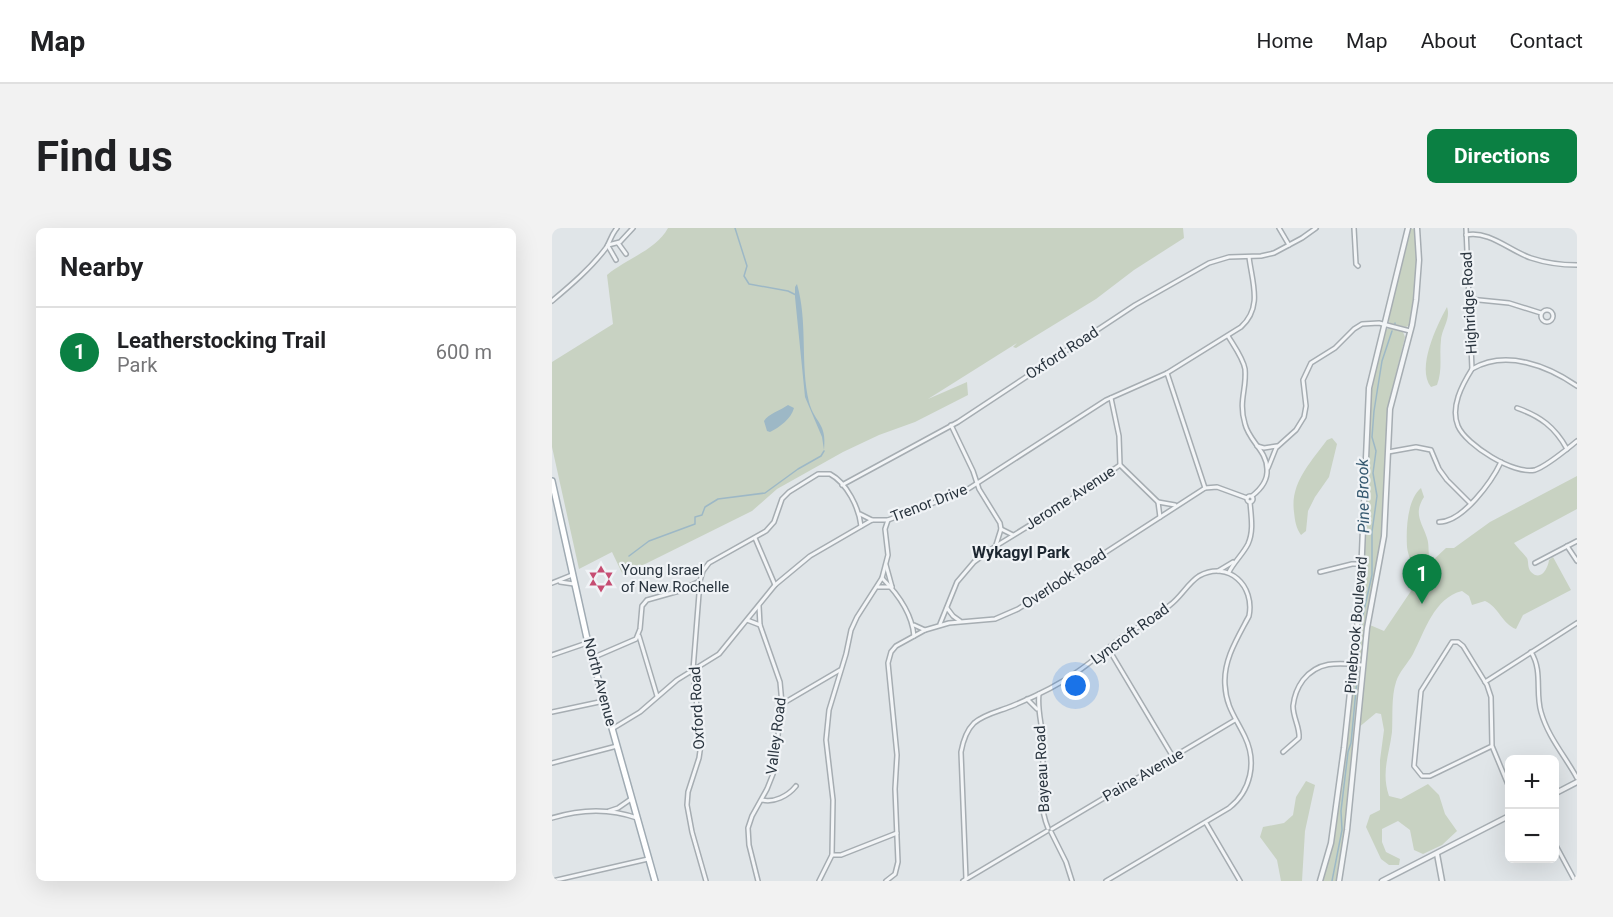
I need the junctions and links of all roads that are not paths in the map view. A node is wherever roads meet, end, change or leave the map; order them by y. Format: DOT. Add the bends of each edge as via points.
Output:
graph roads {
  1 [pos="617,228"];
  2 [pos="633,228"];
  3 [pos="1279,228"];
  4 [pos="1316,228"];
  5 [pos="1354,228"];
  6 [pos="1408,228"];
  7 [pos="1417,228"];
  8 [pos="1466,228"];
  9 [pos="1466,234"];
  10 [pos="618,243"];
  11 [pos="608,246"];
  12 [pos="1289,246"];
  13 [pos="626,254"];
  14 [pos="1249,257"];
  15 [pos="616,260"];
  16 [pos="1577,265"];
  17 [pos="1359,266"];
  18 [pos="1469,299"];
  19 [pos="552,301"];
  20 [pos="1541,313"];
  21 [pos="1384,324"];
  22 [pos="1410,331"];
  23 [pos="1228,336"];
  24 [pos="1472,369"];
  25 [pos="1167,373"];
  26 [pos="1577,386"];
  27 [pos="1111,398"];
  28 [pos="1517,408"];
  29 [pos="951,425"];
  30 [pos="1577,441"];
  31 [pos="1278,445"];
  32 [pos="1257,446"];
  33 [pos="1567,449"];
  34 [pos="1386,452"];
  35 [pos="1501,462"];
  36 [pos="1120,465"];
  37 [pos="1268,468"];
  38 [pos="552,481"];
  39 [pos="842,484"];
  40 [pos="977,484"];
  41 [pos="1205,488"];
  42 [pos="1249,500"];
  43 [pos="1158,502"];
  44 [pos="1470,503"];
  45 [pos="1178,505"];
  46 [pos="555,509"];
  47 [pos="860,514"];
  48 [pos="1160,517"];
  49 [pos="872,519"];
  50 [pos="879,520"];
  51 [pos="888,520"];
  52 [pos="1439,522"];
  53 [pos="861,526"];
  54 [pos="885,529"];
  55 [pos="1001,530"];
  56 [pos="1013,535"];
  57 [pos="755,538"];
  58 [pos="1577,541"];
  59 [pos="996,546"];
  60 [pos="1567,546"];
  61 [pos="1235,561"];
  62 [pos="1577,561"];
  63 [pos="1535,563"];
  64 [pos="886,564"];
  65 [pos="1362,564"];
  66 [pos="1218,571"];
  67 [pos="1229,572"];
  68 [pos="1320,572"];
  69 [pos="572,575"];
  70 [pos="882,578"];
  71 [pos="700,581"];
  72 [pos="558,582"];
  73 [pos="552,583"];
  74 [pos="575,584"];
  75 [pos="775,585"];
  76 [pos="892,586"];
  77 [pos="878,587"];
  78 [pos="759,605"];
  79 [pos="947,608"];
  80 [pos="747,620"];
  81 [pos="960,621"];
  82 [pos="940,624"];
  83 [pos="1577,624"];
  84 [pos="760,625"];
  85 [pos="914,625"];
  86 [pos="925,630"];
  87 [pos="639,636"];
  88 [pos="914,636"];
  89 [pos="588,642"];
  90 [pos="1108,648"];
  91 [pos="1531,652"];
  92 [pos="552,655"];
  93 [pos="592,658"];
  94 [pos="1353,664"];
  95 [pos="1363,665"];
  96 [pos="693,670"];
  97 [pos="840,670"];
  98 [pos="1485,682"];
  99 [pos="1039,694"];
  100 [pos="657,696"];
  101 [pos="1027,699"];
  102 [pos="604,701"];
  103 [pos="782,704"];
  104 [pos="1037,709"];
  105 [pos="552,712"];
  106 [pos="1235,720"];
  107 [pos="612,729"];
  108 [pos="617,746"];
  109 [pos="1492,746"];
  110 [pos="1283,752"];
  111 [pos="1173,757"];
  112 [pos="552,763"];
  113 [pos="1505,777"];
  114 [pos="1577,780"];
  115 [pos="796,786"];
  116 [pos="1559,791"];
  117 [pos="632,798"];
  118 [pos="762,800"];
  119 [pos="609,811"];
  120 [pos="552,818"];
  121 [pos="638,818"];
  122 [pos="1505,818"];
  123 [pos="1206,823"];
  124 [pos="1049,830"];
  125 [pos="897,833"];
  126 [pos="1559,851"];
  127 [pos="1437,854"];
  128 [pos="832,855"];
  129 [pos="649,858"];
  130 [pos="1237,877"];
  131 [pos="964,880"];
  132 [pos="552,881"];
  133 [pos="656,881"];
  134 [pos="706,881"];
  135 [pos="758,881"];
  136 [pos="819,881"];
  137 [pos="886,881"];
  138 [pos="1072,881"];
  139 [pos="1106,881"];
  140 [pos="1230,881"];
  141 [pos="1240,881"];
  142 [pos="1320,881"];
  143 [pos="1339,881"];
  144 [pos="1382,881"];
  145 [pos="1442,881"];
  146 [pos="1575,881"];
  1 -- 11 [label="street"];
  2 -- 10 [label="street"];
  3 -- 12 [label="street"];
  4 -- 12 [label="street, Oxford Road"];
  5 -- 17 [label="street"];
  6 -- 21 [label="street, Pinebrook Boulevard"];
  7 -- 22 [label="street, Pinebrook Boulevard" via="1418,268"];
  8 -- 9 [label="street, Highridge Road"];
  9 -- 16 [label="street" via="1479,233 1546,263"];
  9 -- 18 [label="street, Highridge Road"];
  10 -- 11 [label="street"];
  10 -- 13 [label="street"];
  11 -- 15 [label="street"];
  11 -- 19 [label="street"];
  12 -- 14 [label="street, Oxford Road"];
  14 -- 23 [label="street, Trenor Drive" via="1255,291 1253,310 1246,323"];
  14 -- 29 [label="street, Oxford Road" via="1209,263 1135,305"];
  18 -- 20 [label="street" via="1509,303"];
  18 -- 24 [label="street, Highridge Road"];
  20 -- 20 [label="street" via="1548,310 1553,317 1545,322"];
  21 -- 22 [label="street"];
  21 -- 31 [label="street" via="1368,322 1358,326 1338,346 1309,365 1303,380 1304,417 1294,433"];
  21 -- 65 [label="street, Pinebrook Boulevard" via="1368,395"];
  22 -- 34 [label="street, Pinebrook Boulevard" via="1392,395"];
  23 -- 25 [label="street, Trenor Drive"];
  23 -- 32 [label="street" via="1244,364 1241,408 1247,432"];
  24 -- 26 [label="street" via="1500,361 1528,363 1559,374"];
  24 -- 35 [label="street, Highridge Road" via="1456,404 1457,424 1477,446"];
  25 -- 27 [label="street, Trenor Drive"];
  25 -- 41 [label="street"];
  27 -- 36 [label="street"];
  27 -- 40 [label="street, Trenor Drive"];
  28 -- 33 [label="street" via="1545,421"];
  29 -- 39 [label="street, Oxford Road"];
  29 -- 40 [label="street"];
  30 -- 33 [label="street, Highridge Road"];
  31 -- 32 [label="street"];
  31 -- 37 [label="street"];
  32 -- 37 [label="street"];
  33 -- 35 [label="street, Highridge Road" via="1533,470 1518,470"];
  34 -- 44 [label="street" via="1416,447 1431,450 1447,480"];
  34 -- 95 [label="street, Pinebrook Boulevard" via="1384,536"];
  35 -- 44 [label="street" via="1485,490"];
  36 -- 43 [label="street"];
  36 -- 56 [label="street, Jerome Avenue"];
  37 -- 42 [label="street" via="1264,483"];
  38 -- 46 [label="main road, North Avenue"];
  39 -- 47 [label="street"];
  39 -- 57 [label="street" via="824,473 804,482 784,496 774,522"];
  40 -- 51 [label="street, Trenor Drive"];
  40 -- 55 [label="street"];
  41 -- 42 [label="street" via="1217,487"];
  41 -- 45 [label="street, Overlook Road"];
  42 -- 61 [label="street" via="1250,537"];
  43 -- 45 [label="street"];
  43 -- 48 [label="street"];
  44 -- 52 [label="street" via="1450,519"];
  45 -- 48 [label="street, Overlook Road"];
  46 -- 69 [label="main road, North Avenue"];
  47 -- 49 [label="street"];
  47 -- 53 [label="street"];
  48 -- 81 [label="street, Overlook Road" via="1011,613 985,621"];
  49 -- 50 [label="street, Trenor Drive"];
  49 -- 53 [label="street, Trenor Drive"];
  50 -- 51 [label="street, Trenor Drive"];
  50 -- 54 [label="street"];
  51 -- 54 [label="street"];
  53 -- 75 [label="street, Trenor Drive" via="810,556"];
  54 -- 64 [label="street"];
  55 -- 56 [label="street"];
  55 -- 59 [label="street"];
  56 -- 59 [label="street, Jerome Avenue"];
  57 -- 71 [label="street" via="708,563"];
  57 -- 75 [label="street"];
  58 -- 60 [label="street"];
  59 -- 79 [label="street, Jerome Avenue" via="962,574"];
  60 -- 62 [label="street"];
  60 -- 63 [label="street"];
  61 -- 66 [label="street, Lyncroft Road"];
  61 -- 67 [label="street"];
  64 -- 70 [label="street"];
  64 -- 76 [label="street"];
  65 -- 68 [label="street"];
  65 -- 94 [label="street, Pinebrook Boulevard"];
  66 -- 67 [label="street"];
  66 -- 90 [label="street, Lyncroft Road" via="1199,576 1171,605"];
  67 -- 106 [label="street" via="1244,585 1251,609 1230,654 1225,676 1225,693"];
  69 -- 72 [label="street"];
  69 -- 74 [label="main road, North Avenue"];
  70 -- 76 [label="street"];
  70 -- 77 [label="street"];
  71 -- 87 [label="street" via="647,600 642,606"];
  71 -- 96 [label="street, Oxford Road"];
  72 -- 73 [label="street"];
  72 -- 74 [label="street"];
  74 -- 89 [label="main road, North Avenue"];
  75 -- 78 [label="street, Trenor Drive"];
  76 -- 77 [label="street"];
  76 -- 85 [label="street"];
  77 -- 97 [label="street" via="856,617"];
  78 -- 80 [label="street, Trenor Drive"];
  78 -- 84 [label="street, Valley Road"];
  79 -- 81 [label="street"];
  79 -- 82 [label="street, Jerome Avenue"];
  80 -- 84 [label="street"];
  80 -- 96 [label="street, Trenor Drive" via="719,654"];
  81 -- 82 [label="street, Overlook Road"];
  82 -- 86 [label="street, Overlook Road"];
  83 -- 91 [label="street"];
  84 -- 103 [label="street, Valley Road" via="780,682"];
  85 -- 86 [label="street"];
  85 -- 88 [label="street"];
  86 -- 88 [label="street, Overlook Road"];
  87 -- 93 [label="street"];
  87 -- 100 [label="street"];
  88 -- 125 [label="street, Overlook Road" via="896,646 888,663 897,755"];
  89 -- 92 [label="street"];
  89 -- 93 [label="main road, North Avenue"];
  90 -- 99 [label="street, Lyncroft Road"];
  90 -- 111 [label="street"];
  91 -- 98 [label="street"];
  91 -- 114 [label="street" via="1538,670 1544,720"];
  93 -- 102 [label="main road, North Avenue"];
  94 -- 95 [label="street"];
  94 -- 110 [label="street" via="1325,664 1305,678 1293,707 1299,738"];
  94 -- 142 [label="street, Pinebrook Boulevard" via="1330,848"];
  95 -- 143 [label="street, Pinebrook Boulevard"];
  96 -- 100 [label="street, Trenor Drive"];
  96 -- 134 [label="street, Oxford Road" via="701,744 687,805"];
  97 -- 103 [label="street"];
  97 -- 128 [label="street" via="826,729 833,800"];
  98 -- 109 [label="street" via="1492,704"];
  98 -- 109 [label="street" via="1458,642 1448,646 1421,691 1414,766 1422,776 1430,776"];
  99 -- 101 [label="street, Lyncroft Road"];
  99 -- 104 [label="street, Bayeau Road"];
  100 -- 107 [label="street, Trenor Drive"];
  101 -- 104 [label="street, Bayeau Road"];
  101 -- 131 [label="street, Lyncroft Road" via="975,722 965,735 961,759"];
  102 -- 105 [label="street"];
  102 -- 107 [label="main road, North Avenue"];
  103 -- 118 [label="street, Valley Road" via="773,774"];
  104 -- 124 [label="street, Bayeau Road" via="1043,742 1041,800"];
  106 -- 111 [label="street, Paine Avenue"];
  106 -- 123 [label="street" via="1249,748 1249,780 1236,802"];
  107 -- 108 [label="main road, North Avenue"];
  108 -- 112 [label="street"];
  108 -- 117 [label="main road, North Avenue"];
  109 -- 113 [label="street"];
  111 -- 124 [label="street, Paine Avenue"];
  114 -- 116 [label="street"];
  115 -- 118 [label="street" via="772,801"];
  117 -- 119 [label="street"];
  117 -- 121 [label="main road, North Avenue"];
  118 -- 135 [label="street, Valley Road" via="748,828"];
  119 -- 120 [label="street" via="578,811"];
  119 -- 121 [label="street"];
  121 -- 129 [label="main road, North Avenue"];
  122 -- 127 [label="street"];
  123 -- 130 [label="street"];
  123 -- 139 [label="street"];
  124 -- 131 [label="street, Paine Avenue"];
  124 -- 138 [label="street, Bayeau Road"];
  125 -- 128 [label="street"];
  125 -- 137 [label="street, Overlook Road" via="897,869"];
  126 -- 146 [label="street"];
  127 -- 144 [label="street"];
  127 -- 145 [label="street"];
  128 -- 136 [label="street"];
  129 -- 132 [label="street"];
  129 -- 133 [label="main road, North Avenue"];
  130 -- 140 [label="street"];
  130 -- 141 [label="street"];
}
